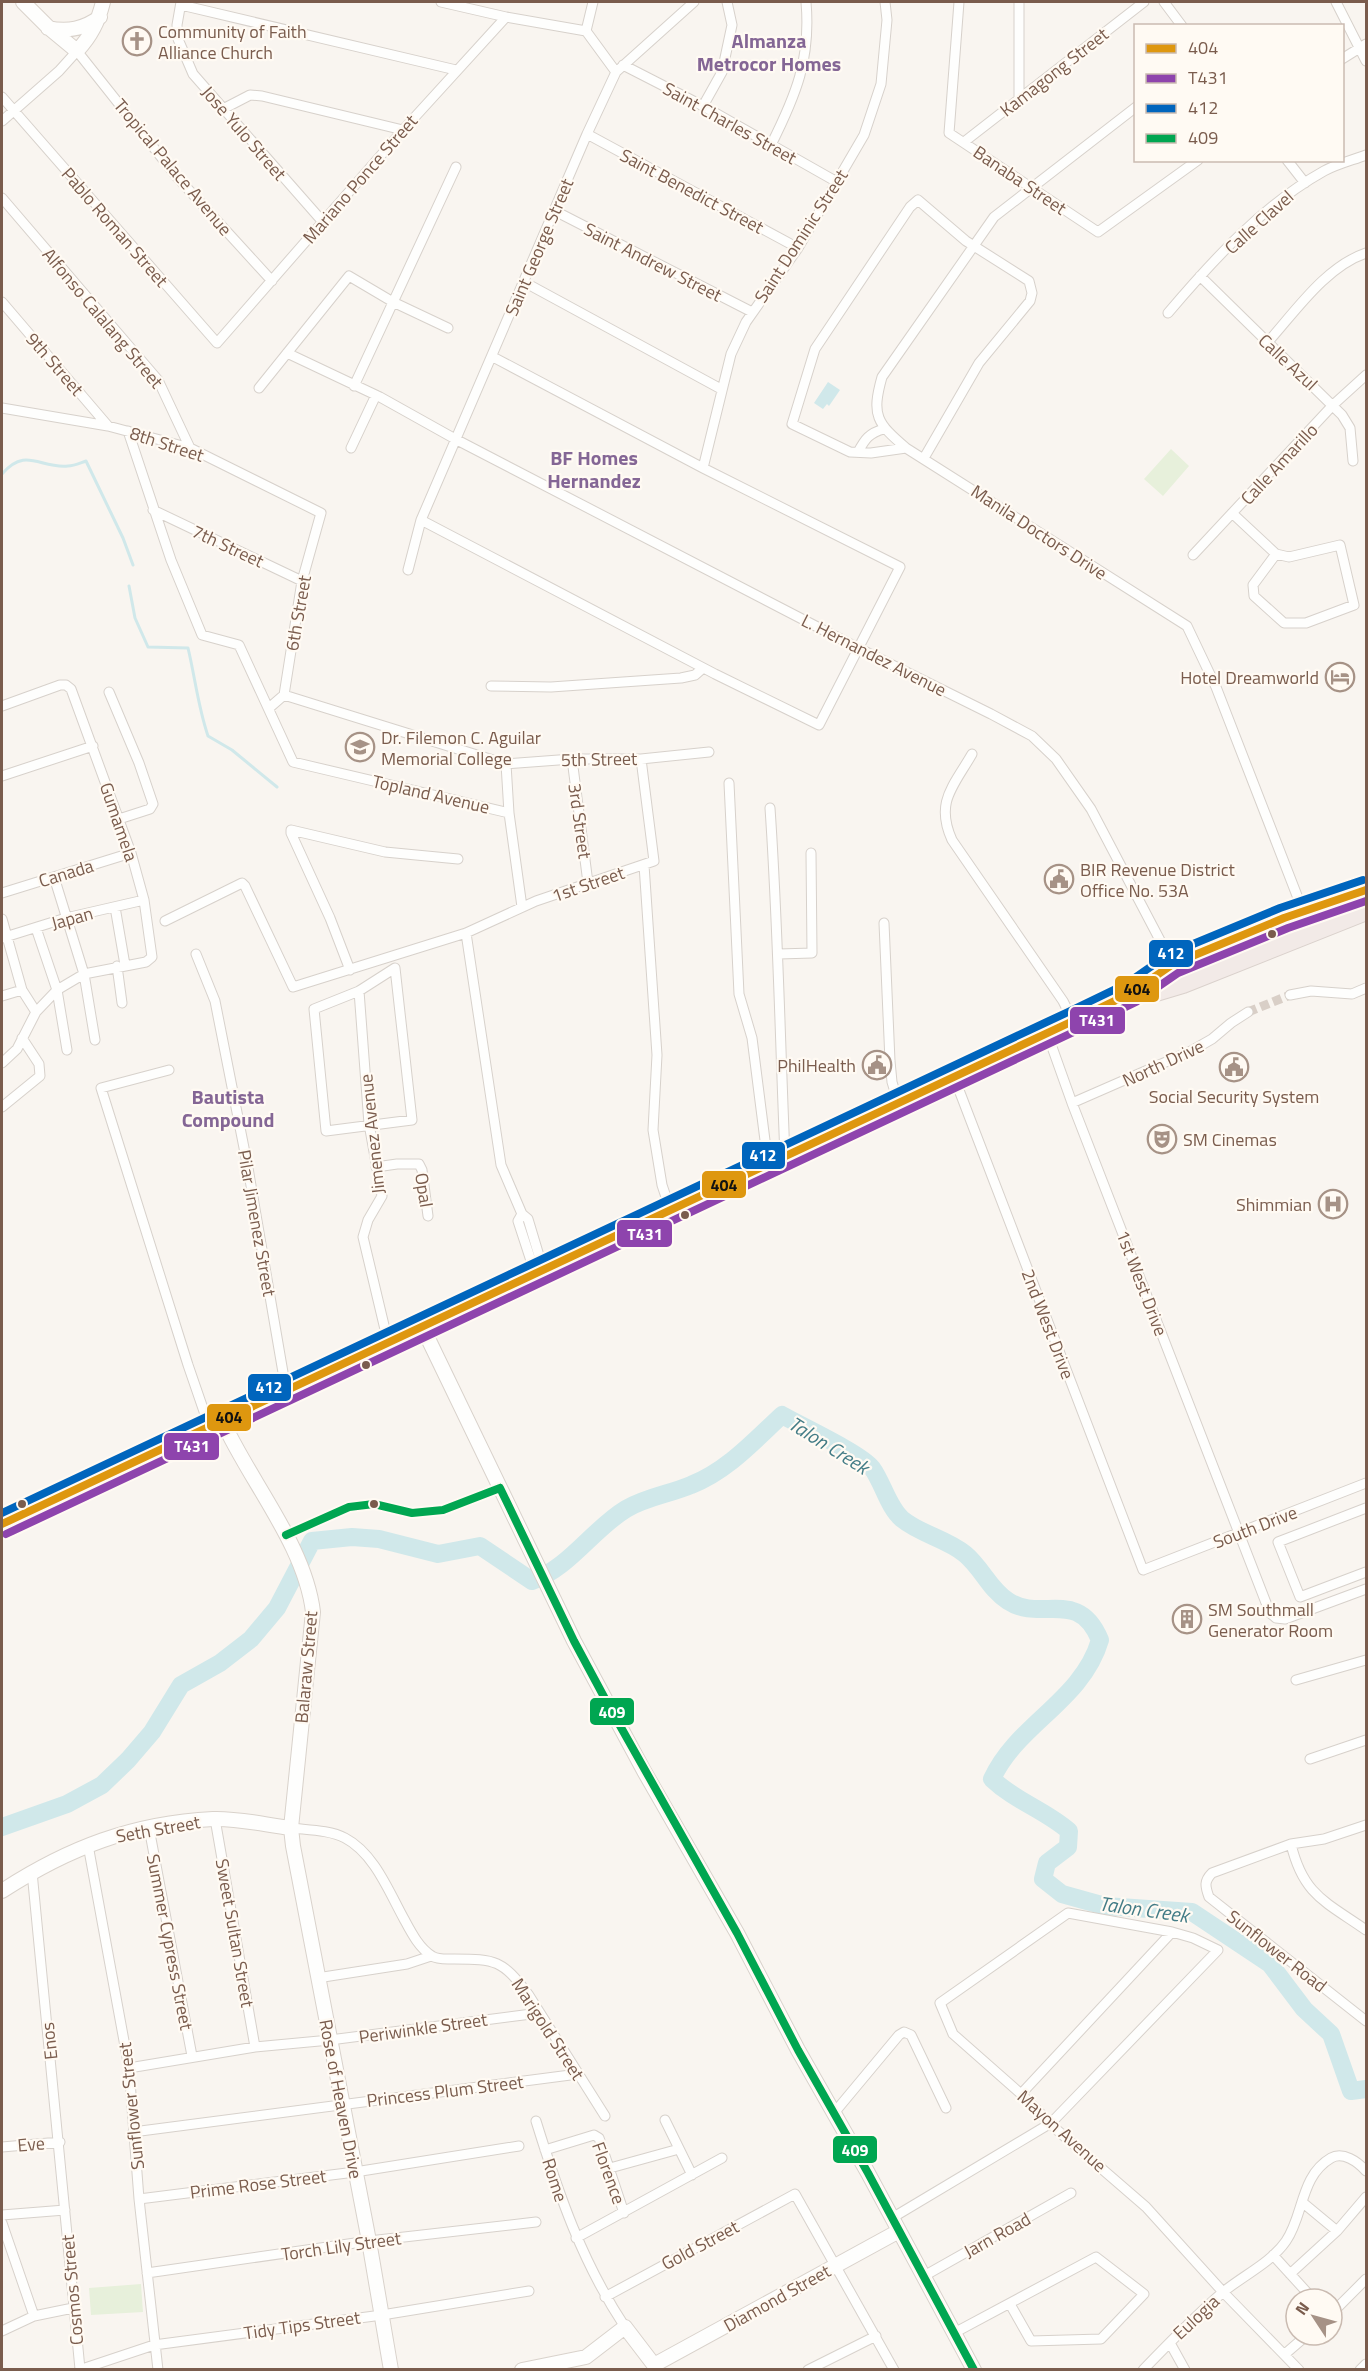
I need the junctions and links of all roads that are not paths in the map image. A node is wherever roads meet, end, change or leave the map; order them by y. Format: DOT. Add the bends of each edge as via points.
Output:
graph roads {
  1 [pos="23,2"];
  2 [pos="103,2"];
  3 [pos="441,2"];
  4 [pos="593,2"];
  5 [pos="694,2"];
  6 [pos="727,2"];
  7 [pos="806,2"];
  8 [pos="885,2"];
  9 [pos="959,2"];
  10 [pos="1018,2"];
  11 [pos="1144,2"];
  12 [pos="1164,2"];
  13 [pos="1335,2"];
  14 [pos="181,3"];
  15 [pos="100,17"];
  16 [pos="506,17"];
  17 [pos="1180,24"];
  18 [pos="48,27"];
  19 [pos="586,31"];
  20 [pos="1363,47"];
  21 [pos="77,51"];
  22 [pos="1344,58"];
  23 [pos="1366,61"];
  24 [pos="620,69"];
  25 [pos="456,70"];
  26 [pos="2,97"];
  27 [pos="1019,99"];
  28 [pos="703,106"];
  29 [pos="1134,109"];
  30 [pos="223,110"];
  31 [pos="14,111"];
  32 [pos="2,121"];
  33 [pos="402,130"];
  34 [pos="587,134"];
  35 [pos="964,142"];
  36 [pos="771,146"];
  37 [pos="1366,155"];
  38 [pos="1195,162"];
  39 [pos="1289,162"];
  40 [pos="456,166"];
  41 [pos="837,182"];
  42 [pos="1305,183"];
  43 [pos="1030,188"];
  44 [pos="2,198"];
  45 [pos="555,211"];
  46 [pos="323,222"];
  47 [pos="973,246"];
  48 [pos="798,248"];
  49 [pos="1366,254"];
  50 [pos="1200,276"];
  51 [pos="272,281"];
  52 [pos="524,282"];
  53 [pos="2,302"];
  54 [pos="393,302"];
  55 [pos="752,312"];
  56 [pos="1168,313"];
  57 [pos="448,328"];
  58 [pos="217,343"];
  59 [pos="1267,343"];
  60 [pos="287,353"];
  61 [pos="493,357"];
  62 [pos="1366,375"];
  63 [pos="354,386"];
  64 [pos="259,388"];
  65 [pos="721,389"];
  66 [pos="376,395"];
  67 [pos="1333,405"];
  68 [pos="2,408"];
  69 [pos="108,426"];
  70 [pos="884,429"];
  71 [pos="128,431"];
  72 [pos="456,440"];
  73 [pos="190,448"];
  74 [pos="351,448"];
  75 [pos="906,448"];
  76 [pos="858,452"];
  77 [pos="924,458"];
  78 [pos="1353,461"];
  79 [pos="703,468"];
  80 [pos="153,510"];
  81 [pos="321,513"];
  82 [pos="1232,513"];
  83 [pos="421,520"];
  84 [pos="1276,554"];
  85 [pos="1193,555"];
  86 [pos="408,570"];
  87 [pos="302,581"];
  88 [pos="858,648"];
  89 [pos="703,668"];
  90 [pos="491,686"];
  91 [pos="110,692"];
  92 [pos="284,695"];
  93 [pos="2,706"];
  94 [pos="269,708"];
  95 [pos="93,746"];
  96 [pos="710,752"];
  97 [pos="972,754"];
  98 [pos="572,759"];
  99 [pos="641,759"];
  100 [pos="506,764"];
  101 [pos="2,776"];
  102 [pos="729,783"];
  103 [pos="770,808"];
  104 [pos="509,813"];
  105 [pos="119,819"];
  106 [pos="131,853"];
  107 [pos="811,853"];
  108 [pos="458,859"];
  109 [pos="644,865"];
  110 [pos="54,878"];
  111 [pos="588,882"];
  112 [pos="1366,890"];
  113 [pos="2,892"];
  114 [pos="144,900"];
  115 [pos="115,907"];
  116 [pos="522,907"];
  117 [pos="1303,911"];
  118 [pos="1366,911"];
  119 [pos="66,918"];
  120 [pos="2,919"];
  121 [pos="165,921"];
  122 [pos="884,923"];
  123 [pos="36,927"];
  124 [pos="466,933"];
  125 [pos="4,937"];
  126 [pos="196,954"];
  127 [pos="779,954"];
  128 [pos="1173,964"];
  129 [pos="121,966"];
  130 [pos="350,970"];
  131 [pos="84,974"];
  132 [pos="1183,984"];
  133 [pos="1366,988"];
  134 [pos="22,990"];
  135 [pos="57,990"];
  136 [pos="359,991"];
  137 [pos="1131,993"];
  138 [pos="1290,995"];
  139 [pos="2,996"];
  140 [pos="122,1003"];
  141 [pos="36,1012"];
  142 [pos="1248,1012"];
  143 [pos="1073,1021"];
  144 [pos="1047,1033"];
  145 [pos="22,1038"];
  146 [pos="95,1040"];
  147 [pos="67,1050"];
  148 [pos="2,1063"];
  149 [pos="169,1070"];
  150 [pos="954,1077"];
  151 [pos="898,1102"];
  152 [pos="1072,1103"];
  153 [pos="2,1107"];
  154 [pos="369,1124"];
  155 [pos="785,1156"];
  156 [pos="768,1164"];
  157 [pos="376,1167"];
  158 [pos="670,1209"];
  159 [pos="428,1216"];
  160 [pos="539,1271"];
  161 [pos="422,1326"];
  162 [pos="388,1342"];
  163 [pos="286,1390"];
  164 [pos="216,1423"];
  165 [pos="1366,1483"];
  166 [pos="1366,1508"];
  167 [pos="2,1524"];
  168 [pos="1238,1533"];
  169 [pos="1143,1570"];
  170 [pos="1366,1572"];
  171 [pos="1366,1589"];
  172 [pos="1366,1660"];
  173 [pos="1296,1680"];
  174 [pos="1366,1740"];
  175 [pos="1310,1759"];
  176 [pos="215,1819"];
  177 [pos="1366,1825"];
  178 [pos="148,1828"];
  179 [pos="291,1828"];
  180 [pos="1291,1844"];
  181 [pos="88,1845"];
  182 [pos="32,1872"];
  183 [pos="2,1891"];
  184 [pos="1366,1930"];
  185 [pos="1172,1932"];
  186 [pos="431,1956"];
  187 [pos="317,1978"];
  188 [pos="539,2013"];
  189 [pos="1366,2021"];
  190 [pos="330,2040"];
  191 [pos="255,2047"];
  192 [pos="192,2056"];
  193 [pos="129,2068"];
  194 [pos="578,2074"];
  195 [pos="1021,2094"];
  196 [pos="343,2104"];
  197 [pos="946,2108"];
  198 [pos="834,2113"];
  199 [pos="605,2116"];
  200 [pos="665,2120"];
  201 [pos="536,2121"];
  202 [pos="1051,2123"];
  203 [pos="133,2132"];
  204 [pos="60,2142"];
  205 [pos="519,2146"];
  206 [pos="2,2147"];
  207 [pos="679,2149"];
  208 [pos="545,2151"];
  209 [pos="722,2158"];
  210 [pos="610,2168"];
  211 [pos="1366,2171"];
  212 [pos="355,2172"];
  213 [pos="692,2175"];
  214 [pos="1071,2193"];
  215 [pos="1366,2197"];
  216 [pos="140,2199"];
  217 [pos="1302,2202"];
  218 [pos="65,2210"];
  219 [pos="624,2212"];
  220 [pos="2,2215"];
  221 [pos="892,2218"];
  222 [pos="536,2222"];
  223 [pos="2,2223"];
  224 [pos="899,2231"];
  225 [pos="1337,2231"];
  226 [pos="576,2238"];
  227 [pos="369,2241"];
  228 [pos="1273,2254"];
  229 [pos="836,2266"];
  230 [pos="147,2273"];
  231 [pos="1290,2274"];
  232 [pos="924,2276"];
  233 [pos="1366,2279"];
  234 [pos="1302,2287"];
  235 [pos="529,2291"];
  236 [pos="1223,2292"];
  237 [pos="605,2297"];
  238 [pos="1344,2301"];
  239 [pos="1010,2304"];
  240 [pos="73,2308"];
  241 [pos="382,2315"];
  242 [pos="34,2316"];
  243 [pos="625,2327"];
  244 [pos="2,2331"];
  245 [pos="954,2333"];
  246 [pos="876,2336"];
  247 [pos="1170,2343"];
  248 [pos="154,2345"];
  249 [pos="1293,2347"];
  250 [pos="1285,2354"];
  251 [pos="1366,2364"];
  252 [pos="656,2367"];
  253 [pos="79,2369"];
  254 [pos="158,2370"];
  255 [pos="391,2370"];
  256 [pos="522,2370"];
  257 [pos="808,2370"];
  258 [pos="894,2370"];
  259 [pos="974,2370"];
  260 [pos="1143,2370"];
  261 [pos="1185,2370"];
  262 [pos="1299,2370"];
  263 [pos="1360,2370"];
  1 -- 18 [label="street"];
  2 -- 15 [label="street"];
  3 -- 16 [label="street"];
  4 -- 19 [label="street"];
  5 -- 24 [label="street, Saint George Street"];
  6 -- 28 [label="street" via="732,25 722,72"];
  7 -- 36 [label="street" via="803,69"];
  8 -- 41 [label="street, Saint Dominic Street" via="881,84 864,135"];
  9 -- 35 [label="street, Banaba Street" via="949,133"];
  10 -- 27 [label="street"];
  11 -- 27 [label="street, Kamagong Street"];
  12 -- 17 [label="street"];
  13 -- 20 [label="street"];
  14 -- 25 [label="street"];
  14 -- 30 [label="street, Jose Yulo Street" via="177,25 183,55 193,74"];
  15 -- 18 [label="street" via="71,30"];
  15 -- 21 [label="street"];
  16 -- 19 [label="street"];
  16 -- 25 [label="street, Mariano Ponce Street"];
  18 -- 21 [label="street"];
  19 -- 24 [label="street"];
  20 -- 22 [label="street"];
  20 -- 23 [label="street"];
  21 -- 31 [label="street"];
  21 -- 51 [label="street, Tropical Palace Avenue" via="177,177"];
  24 -- 28 [label="street, Saint Charles Street"];
  24 -- 34 [label="street, Saint George Street"];
  25 -- 33 [label="street, Mariano Ponce Street"];
  26 -- 31 [label="street, Pablo Roman Street"];
  27 -- 35 [label="street, Kamagong Street"];
  28 -- 36 [label="street, Saint Charles Street"];
  29 -- 43 [label="street"];
  30 -- 33 [label="street" via="250,95 262,96"];
  30 -- 46 [label="street, Jose Yulo Street"];
  31 -- 32 [label="street"];
  31 -- 58 [label="street, Pablo Roman Street"];
  33 -- 46 [label="street, Mariano Ponce Street"];
  34 -- 45 [label="street, Saint George Street"];
  34 -- 48 [label="street, Saint Benedict Street"];
  35 -- 43 [label="street, Banaba Street"];
  36 -- 41 [label="street, Saint Charles Street"];
  37 -- 42 [label="street, Calle Clavel" via="1326,170"];
  38 -- 43 [label="street, Banaba Street" via="1098,232"];
  39 -- 42 [label="street"];
  40 -- 54 [label="street"];
  41 -- 48 [label="street, Saint Dominic Street"];
  42 -- 50 [label="street, Calle Clavel" via="1279,200"];
  43 -- 47 [label="street" via="994,217"];
  44 -- 73 [label="street, Alfonso Calalang Street" via="158,380"];
  45 -- 52 [label="street, Saint George Street"];
  45 -- 55 [label="street, Saint Andrew Street"];
  46 -- 51 [label="street, Mariano Ponce Street"];
  47 -- 70 [label="street" via="882,377 877,415"];
  47 -- 76 [label="street" via="918,200 815,349 789,426"];
  47 -- 77 [label="street" via="1029,281 1030,302 979,363"];
  48 -- 55 [label="street, Saint Dominic Street"];
  49 -- 59 [label="street" via="1328,276"];
  50 -- 56 [label="street, Calle Clavel"];
  50 -- 59 [label="street, Calle Azul"];
  51 -- 58 [label="street, Mariano Ponce Street"];
  52 -- 61 [label="street, Saint George Street"];
  52 -- 65 [label="street"];
  53 -- 69 [label="street, 9th Street"];
  54 -- 57 [label="street"];
  54 -- 60 [label="street" via="349,276"];
  54 -- 63 [label="street"];
  55 -- 65 [label="street, Saint Dominic Street" via="731,354"];
  59 -- 67 [label="street, Calle Azul"];
  60 -- 63 [label="street, L. Hernandez Avenue"];
  60 -- 64 [label="street"];
  61 -- 72 [label="street, Saint George Street"];
  61 -- 79 [label="street"];
  62 -- 67 [label="street, Calle Amarillo"];
  63 -- 66 [label="street, L. Hernandez Avenue"];
  65 -- 79 [label="street, Saint Dominic Street"];
  66 -- 72 [label="street, L. Hernandez Avenue"];
  66 -- 74 [label="street"];
  67 -- 78 [label="street, Calle Azul" via="1350,428"];
  67 -- 82 [label="street, Calle Amarillo"];
  68 -- 69 [label="street, 8th Street"];
  69 -- 71 [label="street, 8th Street"];
  70 -- 75 [label="street, Manila Doctors Drive"];
  70 -- 76 [label="street" via="865,437"];
  71 -- 73 [label="street, 8th Street"];
  71 -- 80 [label="street, Topland Avenue"];
  72 -- 83 [label="street, Saint George Street"];
  72 -- 88 [label="street, L. Hernandez Avenue"];
  73 -- 81 [label="street, 8th Street"];
  75 -- 76 [label="street"];
  75 -- 77 [label="street, Manila Doctors Drive"];
  77 -- 117 [label="street, Manila Doctors Drive" via="1187,626 1216,687"];
  79 -- 88 [label="street" via="900,567"];
  80 -- 87 [label="street, 7th Street"];
  80 -- 94 [label="street, Topland Avenue" via="202,635 239,645"];
  81 -- 87 [label="street, 6th Street"];
  82 -- 84 [label="street"];
  82 -- 85 [label="street, Calle Amarillo"];
  83 -- 86 [label="street, Saint George Street"];
  83 -- 89 [label="street"];
  84 -- 84 [label="street" via="1289,557 1340,545 1354,605 1306,622 1284,624 1254,596 1253,585"];
  87 -- 92 [label="street, 6th Street"];
  88 -- 89 [label="street" via="819,725"];
  88 -- 128 [label="street, L. Hernandez Avenue" via="1032,736 1056,759 1091,809"];
  89 -- 90 [label="street" via="695,675 681,678 550,687"];
  91 -- 105 [label="street" via="153,804 150,809"];
  92 -- 94 [label="street"];
  92 -- 100 [label="street, 5th Street"];
  93 -- 95 [label="street, Gumamela" via="66,685"];
  94 -- 104 [label="street, Topland Avenue" via="293,762"];
  95 -- 101 [label="street"];
  95 -- 105 [label="street, Gumamela"];
  96 -- 99 [label="street, 5th Street"];
  97 -- 143 [label="street" via="947,798 945,826"];
  98 -- 99 [label="street, 5th Street"];
  98 -- 100 [label="street, 5th Street"];
  98 -- 111 [label="street, 3rd Street"];
  99 -- 109 [label="street, 1st Street" via="654,861"];
  100 -- 104 [label="street"];
  102 -- 156 [label="street" via="739,994 752,1038"];
  103 -- 127 [label="street"];
  104 -- 116 [label="street, Topland Avenue"];
  105 -- 106 [label="street, Gumamela"];
  106 -- 110 [label="street, Canada"];
  106 -- 114 [label="street, Gumamela"];
  107 -- 127 [label="street" via="812,954"];
  108 -- 130 [label="street" via="386,852 291,830"];
  109 -- 111 [label="street, 1st Street"];
  109 -- 158 [label="street" via="657,1054 653,1130"];
  110 -- 113 [label="street, Canada"];
  110 -- 119 [label="street"];
  111 -- 116 [label="street, 1st Street"];
  112 -- 117 [label="highway"];
  114 -- 115 [label="street, Japan"];
  114 -- 129 [label="street, Gumamela" via="151,959"];
  115 -- 119 [label="street, Japan"];
  115 -- 129 [label="street"];
  116 -- 124 [label="street"];
  117 -- 128 [label="highway"];
  118 -- 132 [label="highway"];
  119 -- 123 [label="street, Japan"];
  119 -- 131 [label="street"];
  120 -- 125 [label="street"];
  121 -- 130 [label="street" via="242,883 293,987"];
  122 -- 151 [label="street" via="890,1061"];
  123 -- 125 [label="street, Japan"];
  123 -- 135 [label="street"];
  124 -- 130 [label="street"];
  124 -- 160 [label="street" via="501,1165 522,1214 518,1221"];
  125 -- 134 [label="street"];
  126 -- 163 [label="street, Pilar Jimenez Street" via="215,1001"];
  127 -- 155 [label="street"];
  128 -- 132 [label="street, L. Hernandez Avenue"];
  128 -- 137 [label="highway"];
  129 -- 131 [label="street"];
  129 -- 140 [label="street"];
  131 -- 135 [label="street"];
  131 -- 146 [label="street"];
  132 -- 137 [label="highway" via="1154,993"];
  133 -- 138 [label="street" via="1352,994 1311,991"];
  134 -- 139 [label="street"];
  134 -- 141 [label="street"];
  135 -- 141 [label="street"];
  135 -- 147 [label="street"];
  136 -- 154 [label="street, Jimenez Avenue"];
  136 -- 154 [label="street" via="314,1009 326,1131"];
  136 -- 154 [label="street" via="395,968 412,1120"];
  137 -- 143 [label="highway"];
  141 -- 145 [label="street"];
  142 -- 152 [label="street, North Drive" via="1191,1051"];
  143 -- 144 [label="highway"];
  144 -- 150 [label="highway"];
  144 -- 152 [label="street, 1st West Drive"];
  145 -- 148 [label="street"];
  145 -- 153 [label="street" via="39,1064 40,1076"];
  149 -- 164 [label="street" via="101,1089 188,1365"];
  150 -- 151 [label="highway"];
  150 -- 169 [label="street, 2nd West Drive"];
  151 -- 155 [label="highway"];
  152 -- 168 [label="street, 1st West Drive"];
  154 -- 157 [label="street, Jimenez Avenue"];
  155 -- 156 [label="highway"];
  156 -- 158 [label="highway"];
  157 -- 159 [label="street, Opal" via="419,1164"];
  157 -- 162 [label="street, Jimenez Avenue" via="382,1196 363,1238"];
  158 -- 160 [label="highway"];
  160 -- 161 [label="highway"];
  161 -- 162 [label="highway"];
  161 -- 198 [label="street" via="547,1586 641,1765"];
  162 -- 163 [label="highway"];
  163 -- 164 [label="highway"];
  164 -- 167 [label="highway"];
  164 -- 179 [label="street, Balaraw Street" via="305,1574 313,1612"];
  165 -- 168 [label="street, South Drive"];
  166 -- 170 [label="street" via="1278,1542 1300,1597"];
  168 -- 169 [label="street, South Drive"];
  168 -- 171 [label="street, 1st West Drive" via="1270,1613 1276,1618 1285,1619"];
  172 -- 173 [label="street"];
  174 -- 175 [label="street"];
  176 -- 178 [label="street, Seth Street"];
  176 -- 179 [label="street, Seth Street"];
  176 -- 191 [label="street, Sweet Sultan Street"];
  177 -- 180 [label="street" via="1324,1839"];
  178 -- 181 [label="street, Seth Street"];
  178 -- 192 [label="street, Summer Cypress Street"];
  179 -- 186 [label="street" via="334,1834 358,1847 371,1861 416,1940"];
  179 -- 187 [label="street, Rose of Heaven Drive"];
  180 -- 184 [label="street" via="1309,1888"];
  180 -- 189 [label="street, Sunflower Road" via="1212,1873 1205,1888 1209,1897"];
  181 -- 182 [label="street, Seth Street"];
  181 -- 193 [label="street, Sunflower Street"];
  182 -- 183 [label="street, Seth Street"];
  182 -- 204 [label="street, Enos"];
  185 -- 195 [label="street"];
  185 -- 195 [label="street, Mayon Avenue" via="1068,1913 940,2003 953,2034"];
  185 -- 202 [label="street" via="1218,1950"];
  186 -- 187 [label="street" via="407,1964"];
  186 -- 188 [label="street, Marigold Street" via="488,1959 502,1965"];
  187 -- 190 [label="street, Rose of Heaven Drive"];
  188 -- 190 [label="street, Periwinkle Street"];
  188 -- 194 [label="street, Marigold Street"];
  190 -- 191 [label="street, Periwinkle Street"];
  190 -- 196 [label="street, Rose of Heaven Drive"];
  191 -- 192 [label="street, Periwinkle Street"];
  192 -- 193 [label="street, Periwinkle Street"];
  193 -- 203 [label="street, Sunflower Street"];
  194 -- 196 [label="street, Princess Plum Street"];
  194 -- 199 [label="street, Marigold Street"];
  195 -- 202 [label="street, Mayon Avenue"];
  196 -- 203 [label="street, Princess Plum Street"];
  196 -- 212 [label="street, Rose of Heaven Drive"];
  197 -- 198 [label="street" via="911,2035 904,2032"];
  198 -- 221 [label="street"];
  200 -- 207 [label="street"];
  201 -- 208 [label="street, Rome"];
  202 -- 221 [label="street"];
  202 -- 236 [label="street, Mayon Avenue" via="1146,2207"];
  203 -- 216 [label="street, Sunflower Street"];
  204 -- 206 [label="street, Eve"];
  204 -- 218 [label="street, Enos"];
  205 -- 212 [label="street, Prime Rose Street"];
  207 -- 210 [label="street"];
  207 -- 213 [label="street"];
  208 -- 210 [label="street, Florence" via="594,2135 599,2138"];
  208 -- 226 [label="street, Rome"];
  209 -- 213 [label="street"];
  210 -- 219 [label="street, Florence"];
  211 -- 217 [label="street, Eulogia" via="1352,2159 1335,2156 1306,2185"];
  212 -- 216 [label="street, Prime Rose Street"];
  212 -- 227 [label="street, Rose of Heaven Drive"];
  213 -- 219 [label="street"];
  214 -- 232 [label="street, Jarn Road"];
  215 -- 225 [label="street"];
  216 -- 230 [label="street, Sunflower Street"];
  217 -- 225 [label="street"];
  217 -- 228 [label="street, Eulogia" via="1287,2241"];
  218 -- 220 [label="street"];
  218 -- 240 [label="street, Cosmos Street"];
  219 -- 226 [label="street"];
  221 -- 224 [label="street"];
  222 -- 227 [label="street, Torch Lily Street"];
  223 -- 242 [label="street"];
  224 -- 229 [label="street, Diamond Street"];
  224 -- 232 [label="street"];
  225 -- 231 [label="street"];
  226 -- 237 [label="street, Rome"];
  227 -- 230 [label="street, Torch Lily Street"];
  227 -- 241 [label="street, Rose of Heaven Drive"];
  228 -- 231 [label="street"];
  228 -- 236 [label="street, Eulogia"];
  229 -- 237 [label="street, Gold Street" via="795,2194"];
  229 -- 246 [label="street"];
  229 -- 252 [label="street, Diamond Street"];
  230 -- 248 [label="street, Sunflower Street"];
  231 -- 234 [label="street"];
  232 -- 245 [label="street"];
  233 -- 238 [label="street"];
  235 -- 241 [label="street, Tidy Tips Street"];
  236 -- 247 [label="street, Eulogia"];
  236 -- 250 [label="street, Mayon Avenue"];
  237 -- 243 [label="street, Rome"];
  239 -- 239 [label="street" via="1096,2257 1144,2294 1101,2339 1031,2341"];
  239 -- 245 [label="street"];
  240 -- 242 [label="street"];
  240 -- 253 [label="street, Cosmos Street"];
  241 -- 248 [label="street, Tidy Tips Street"];
  241 -- 255 [label="street, Rose of Heaven Drive"];
  242 -- 244 [label="street"];
  243 -- 252 [label="street"];
  243 -- 256 [label="street" via="586,2357"];
  245 -- 259 [label="street"];
  246 -- 257 [label="street"];
  246 -- 258 [label="street"];
  247 -- 260 [label="street, Eulogia"];
  247 -- 261 [label="street, Eulogia"];
  248 -- 253 [label="street, Tidy Tips Street"];
  248 -- 254 [label="street, Sunflower Street"];
  249 -- 250 [label="street"];
  250 -- 262 [label="street, Mayon Avenue"];
  251 -- 263 [label="street"];
}
